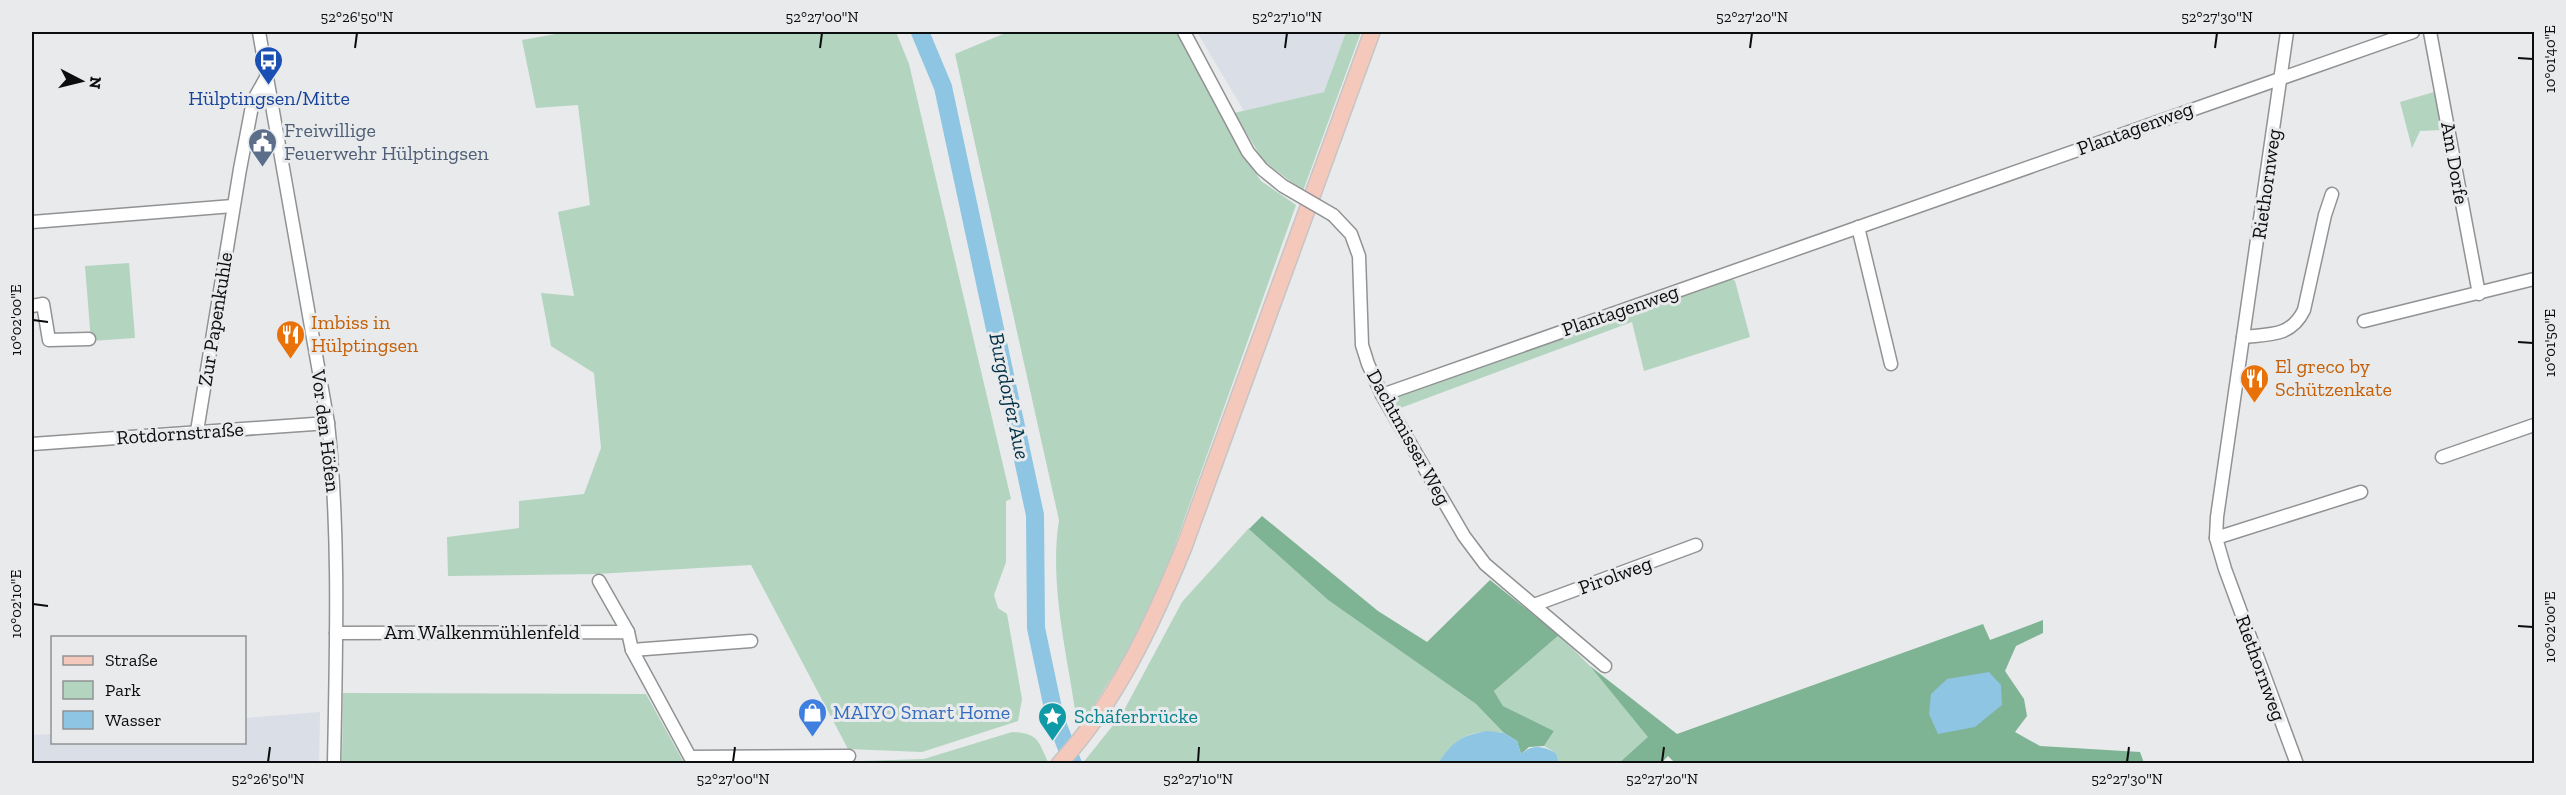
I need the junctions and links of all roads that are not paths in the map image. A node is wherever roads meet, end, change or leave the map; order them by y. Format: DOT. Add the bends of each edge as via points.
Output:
graph roads {
  1 [pos="259,32"];
  2 [pos="1184,32"];
  3 [pos="1372,32"];
  4 [pos="2287,32"];
  5 [pos="2413,32"];
  6 [pos="2430,32"];
  7 [pos="267,76"];
  8 [pos="2282,76"];
  9 [pos="2332,194"];
  10 [pos="233,206"];
  11 [pos="32,222"];
  12 [pos="1858,227"];
  13 [pos="2535,279"];
  14 [pos="2479,294"];
  15 [pos="32,306"];
  16 [pos="2364,321"];
  17 [pos="2243,337"];
  18 [pos="89,339"];
  19 [pos="1891,364"];
  20 [pos="1382,395"];
  21 [pos="328,423"];
  22 [pos="2535,425"];
  23 [pos="197,431"];
  24 [pos="32,444"];
  25 [pos="2442,457"];
  26 [pos="2361,492"];
  27 [pos="2216,538"];
  28 [pos="1696,545"];
  29 [pos="599,581"];
  30 [pos="1534,605"];
  31 [pos="628,632"];
  32 [pos="336,633"];
  33 [pos="751,640"];
  34 [pos="632,650"];
  35 [pos="1605,666"];
  36 [pos="849,756"];
  37 [pos="334,764"];
  38 [pos="1059,764"];
  39 [pos="2297,764"];
  1 -- 7 [label="street, Vor den Höfen"];
  2 -- 20 [label="street, Dachtmisser Weg, bridge" via="1248,152 1262,169 1333,215 1351,234 1359,256 1362,345"];
  3 -- 38 [label="main road" via="1180,557 1142,643 1114,693"];
  4 -- 8 [label="street, Riethornweg"];
  5 -- 8 [label="street, Plantagenweg"];
  6 -- 14 [label="street, Am Dorfe"];
  7 -- 10 [label="street, Zur Papenkuhle" via="253,101"];
  7 -- 21 [label="street, Vor den Höfen"];
  8 -- 12 [label="street, Plantagenweg"];
  8 -- 17 [label="street, Riethornweg"];
  9 -- 17 [label="street" via="2304,310 2297,324 2281,333"];
  10 -- 11 [label="street"];
  10 -- 23 [label="street, Zur Papenkuhle"];
  12 -- 19 [label="street"];
  12 -- 20 [label="street, Plantagenweg"];
  13 -- 14 [label="street"];
  14 -- 16 [label="street"];
  15 -- 18 [label="street" via="44,304 49,340"];
  17 -- 27 [label="street, Riethornweg"];
  20 -- 30 [label="street, Dachtmisser Weg" via="1464,536 1485,564"];
  21 -- 23 [label="street, Rotdornstraße"];
  21 -- 32 [label="street, Vor den Höfen" via="337,543"];
  22 -- 25 [label="street"];
  23 -- 24 [label="street, Rotdornstraße"];
  26 -- 27 [label="street"];
  27 -- 39 [label="street, Riethornweg"];
  28 -- 30 [label="street, Pirolweg"];
  29 -- 31 [label="street"];
  30 -- 35 [label="street, Dachtmisser Weg"];
  31 -- 32 [label="street, Am Walkenmühlenfeld"];
  31 -- 34 [label="street"];
  32 -- 37 [label="street, Vor den Höfen"];
  33 -- 34 [label="street"];
  34 -- 36 [label="street" via="690,757"];
}
